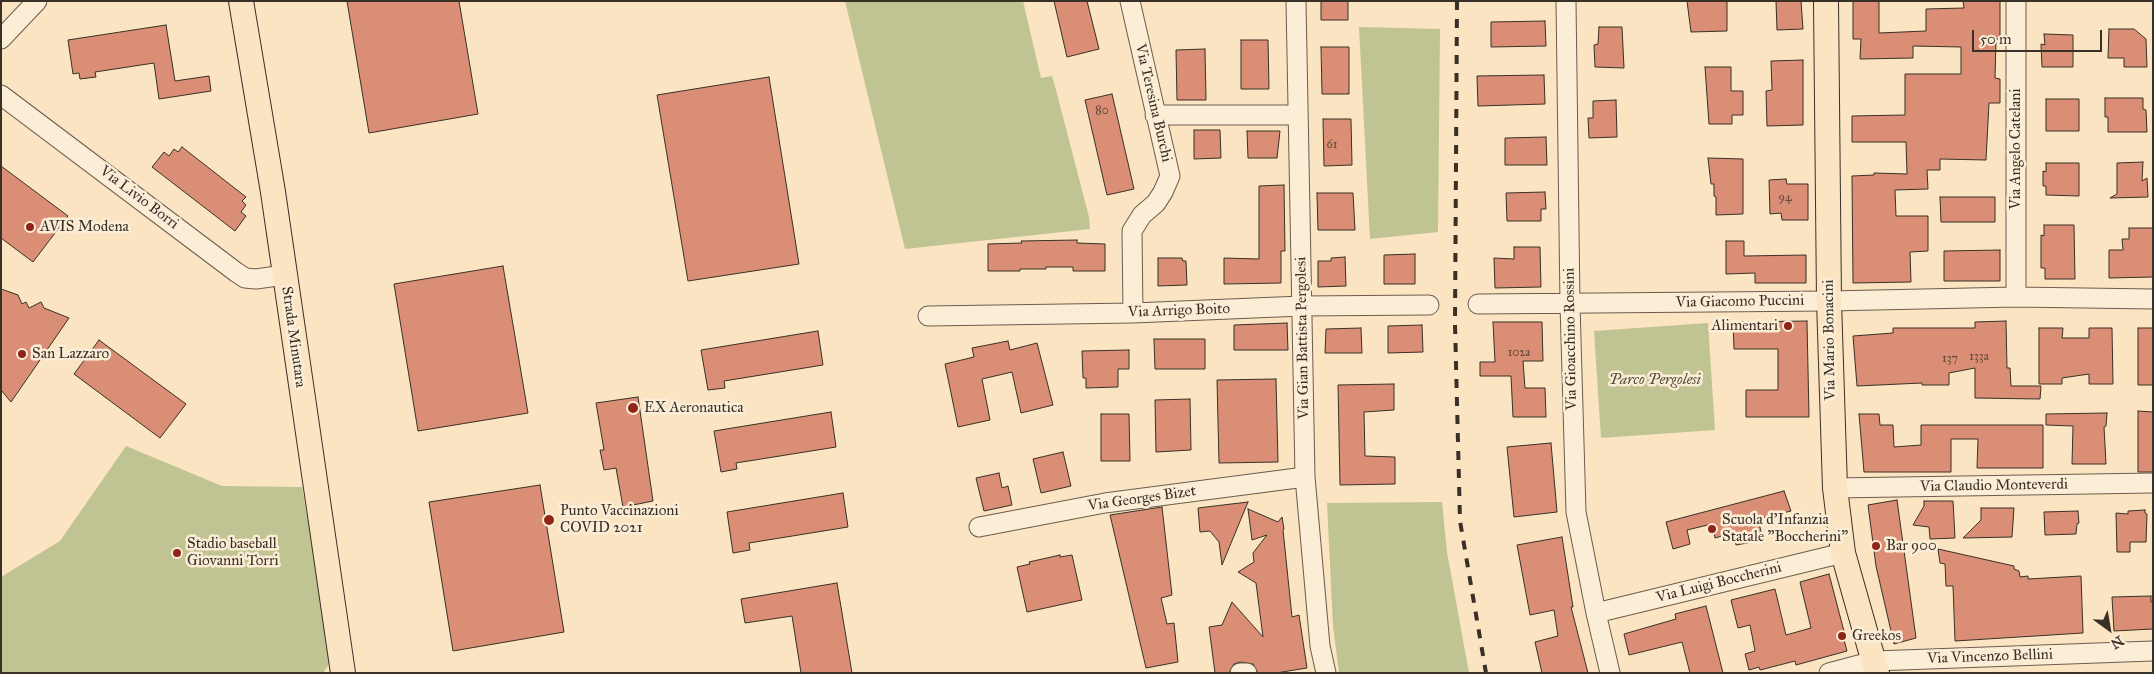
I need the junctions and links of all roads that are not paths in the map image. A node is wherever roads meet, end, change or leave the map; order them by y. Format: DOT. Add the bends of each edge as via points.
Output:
graph roads {
  1 [pos="37,1"];
  2 [pos="241,1"];
  3 [pos="1130,1"];
  4 [pos="1296,1"];
  5 [pos="1566,1"];
  6 [pos="1826,1"];
  7 [pos="2016,1"];
  8 [pos="1,39"];
  9 [pos="1,95"];
  10 [pos="1155,115"];
  11 [pos="1298,115"];
  12 [pos="284,275"];
  13 [pos="2016,297"];
  14 [pos="2153,300"];
  15 [pos="1829,301"];
  16 [pos="1430,304"];
  17 [pos="1478,304"];
  18 [pos="1570,304"];
  19 [pos="1302,306"];
  20 [pos="1133,313"];
  21 [pos="928,316"];
  22 [pos="1306,477"];
  23 [pos="2153,483"];
  24 [pos="1835,488"];
  25 [pos="979,527"];
  26 [pos="1843,553"];
  27 [pos="1596,613"];
  28 [pos="2153,651"];
  29 [pos="1875,667"];
  30 [pos="343,673"];
  31 [pos="1240,673"];
  32 [pos="1247,673"];
  33 [pos="1326,673"];
  34 [pos="1610,673"];
  35 [pos="1829,673"];
  1 -- 8 [label="street"];
  2 -- 12 [label="main road, Strada Minutara"];
  3 -- 10 [label="street, Via Teresina Burchi"];
  4 -- 11 [label="street, Via Gian Battista Pergolesi"];
  5 -- 18 [label="street, Via Gioacchino Rossini"];
  6 -- 15 [label="main road, Via Mario Bonacini"];
  7 -- 13 [label="street, Via Angelo Catelani"];
  9 -- 12 [label="street, Via Livio Borri" via="245,278"];
  10 -- 11 [label="street"];
  10 -- 20 [label="street, Via Teresina Burchi" via="1170,176 1156,203 1142,215 1132,231"];
  11 -- 19 [label="street, Via Gian Battista Pergolesi"];
  12 -- 30 [label="main road, Strada Minutara"];
  13 -- 14 [label="street, Via Giacomo Puccini"];
  13 -- 15 [label="street, Via Giacomo Puccini"];
  15 -- 18 [label="street, Via Giacomo Puccini"];
  15 -- 24 [label="main road, Via Mario Bonacini"];
  16 -- 19 [label="street, Via Arrigo Boito"];
  17 -- 18 [label="street, Via Giacomo Puccini"];
  18 -- 27 [label="street, Via Gioacchino Rossini" via="1576,512"];
  19 -- 20 [label="street, Via Arrigo Boito"];
  19 -- 22 [label="street, Via Gian Battista Pergolesi"];
  20 -- 21 [label="street, Via Arrigo Boito"];
  22 -- 25 [label="street, Via Georges Bizet" via="1105,503"];
  22 -- 33 [label="street, Via Gian Battista Pergolesi" via="1320,646"];
  23 -- 24 [label="street, Via Claudio Monteverdi"];
  24 -- 26 [label="main road, Via Mario Bonacini"];
  26 -- 27 [label="street, Via Luigi Boccherini"];
  26 -- 29 [label="main road, Via Mario Bonacini"];
  27 -- 34 [label="street, Via Gioacchino Rossini"];
  28 -- 29 [label="street, Via Vincenzo Bellini"];
  29 -- 35 [label="street, Via Vincenzo Bellini"];
  31 -- 32 [label="street"];
}
